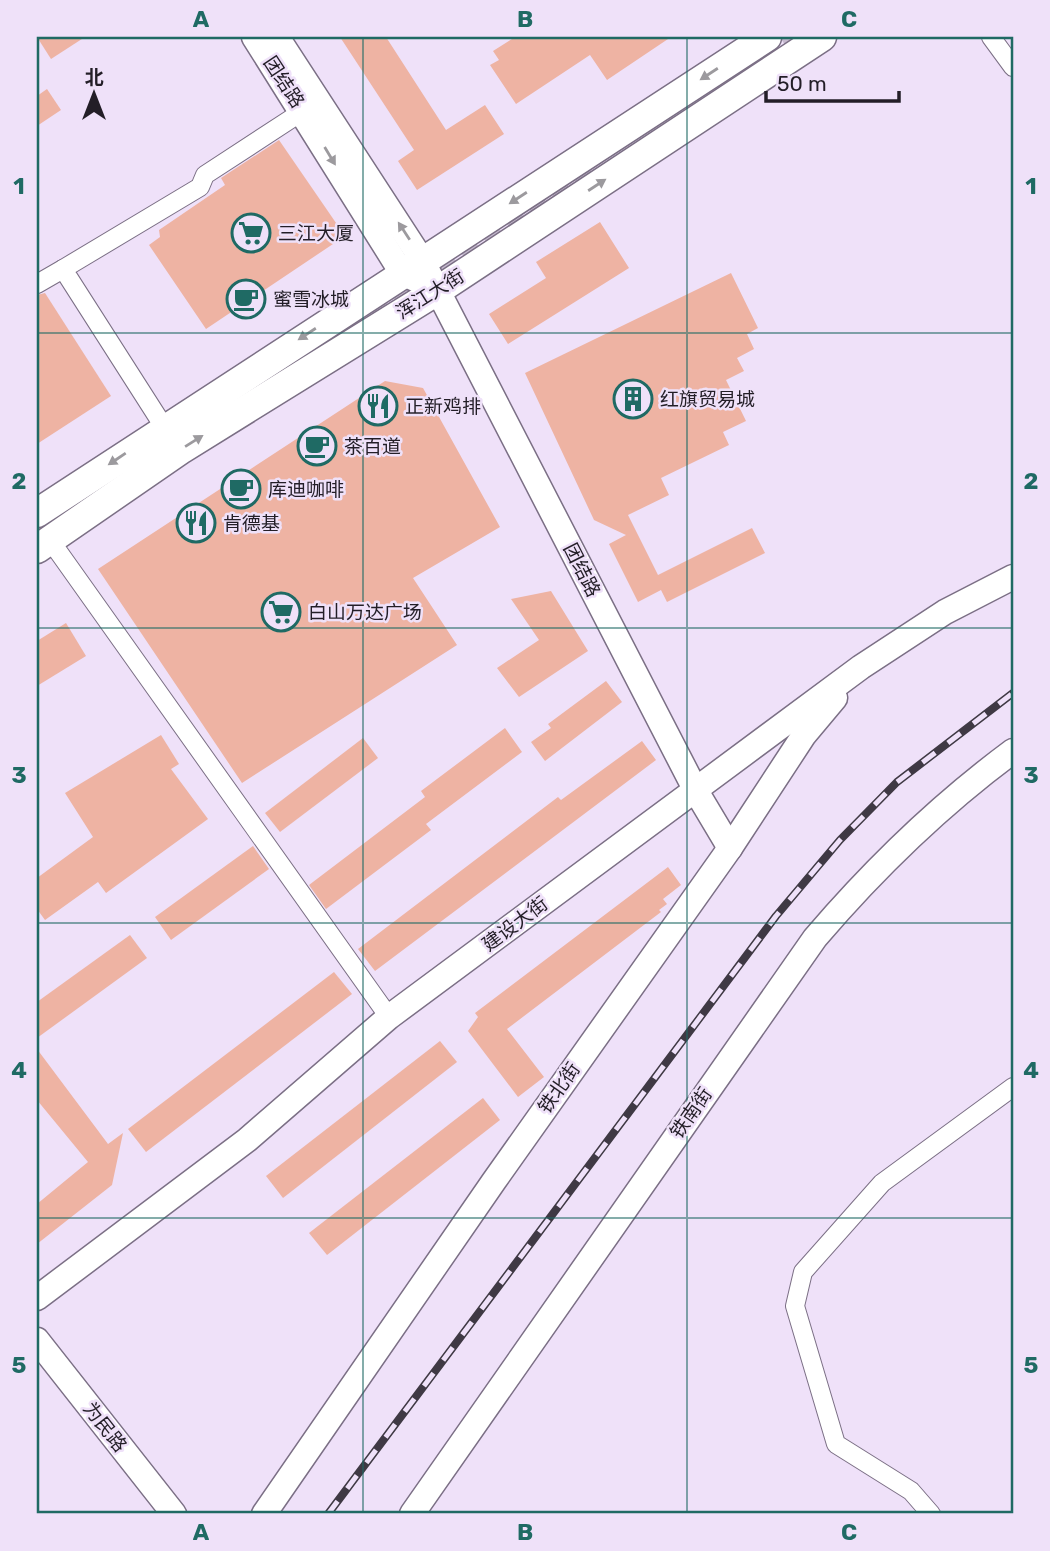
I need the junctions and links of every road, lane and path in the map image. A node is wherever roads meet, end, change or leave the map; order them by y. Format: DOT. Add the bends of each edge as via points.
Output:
graph roads {
  1 [pos="254,37"];
  2 [pos="277,37"];
  3 [pos="767,37"];
  4 [pos="822,37"];
  5 [pos="991,37"];
  6 [pos="1013,67"];
  7 [pos="303,111"];
  8 [pos="412,266"];
  9 [pos="63,269"];
  10 [pos="37,284"];
  11 [pos="438,291"];
  12 [pos="164,427"];
  13 [pos="37,513"];
  14 [pos="43,545"];
  15 [pos="1013,577"];
  16 [pos="860,667"];
  17 [pos="1013,751"];
  18 [pos="696,790"];
  19 [pos="730,848"];
  20 [pos="389,1017"];
  21 [pos="1013,1087"];
  22 [pos="37,1298"];
  23 [pos="37,1340"];
  24 [pos="415,1513"];
  25 [pos="174,1514"];
  26 [pos="264,1514"];
  27 [pos="931,1514"];
  1 -- 7 [label="street, 团结路"];
  8 -- 2 [label="street, 团结路, one-way"];
  3 -- 8 [label="main road, 浑江大街, one-way"];
  11 -- 4 [label="main road, 浑江大街, one-way"];
  5 -- 6 [label="street"];
  7 -- 8 [label="street, 团结路, one-way"];
  7 -- 9 [label="street" via="205,175 200,187"];
  8 -- 11 [label="street, 团结路"];
  8 -- 12 [label="main road, 浑江大街, one-way"];
  9 -- 10 [label="street"];
  9 -- 12 [label="street"];
  14 -- 11 [label="main road, 浑江大街, one-way" via="182,449"];
  11 -- 18 [label="street, 团结路"];
  12 -- 13 [label="main road, 浑江大街, one-way"];
  14 -- 20 [label="street"];
  15 -- 16 [label="street, 建设大街" via="945,612"];
  16 -- 18 [label="street, 建设大街"];
  16 -- 19 [label="street, 铁北街" via="804,735"];
  17 -- 24 [label="street, 铁南街" via="861,884 815,938"];
  18 -- 19 [label="street, 团结路"];
  18 -- 20 [label="street, 建设大街"];
  19 -- 26 [label="street, 铁北街"];
  20 -- 22 [label="street, 建设大街" via="247,1140"];
  21 -- 27 [label="street" via="882,1183 803,1272 795,1306 836,1444 911,1491"];
  23 -- 25 [label="street, 为民路"];
}
